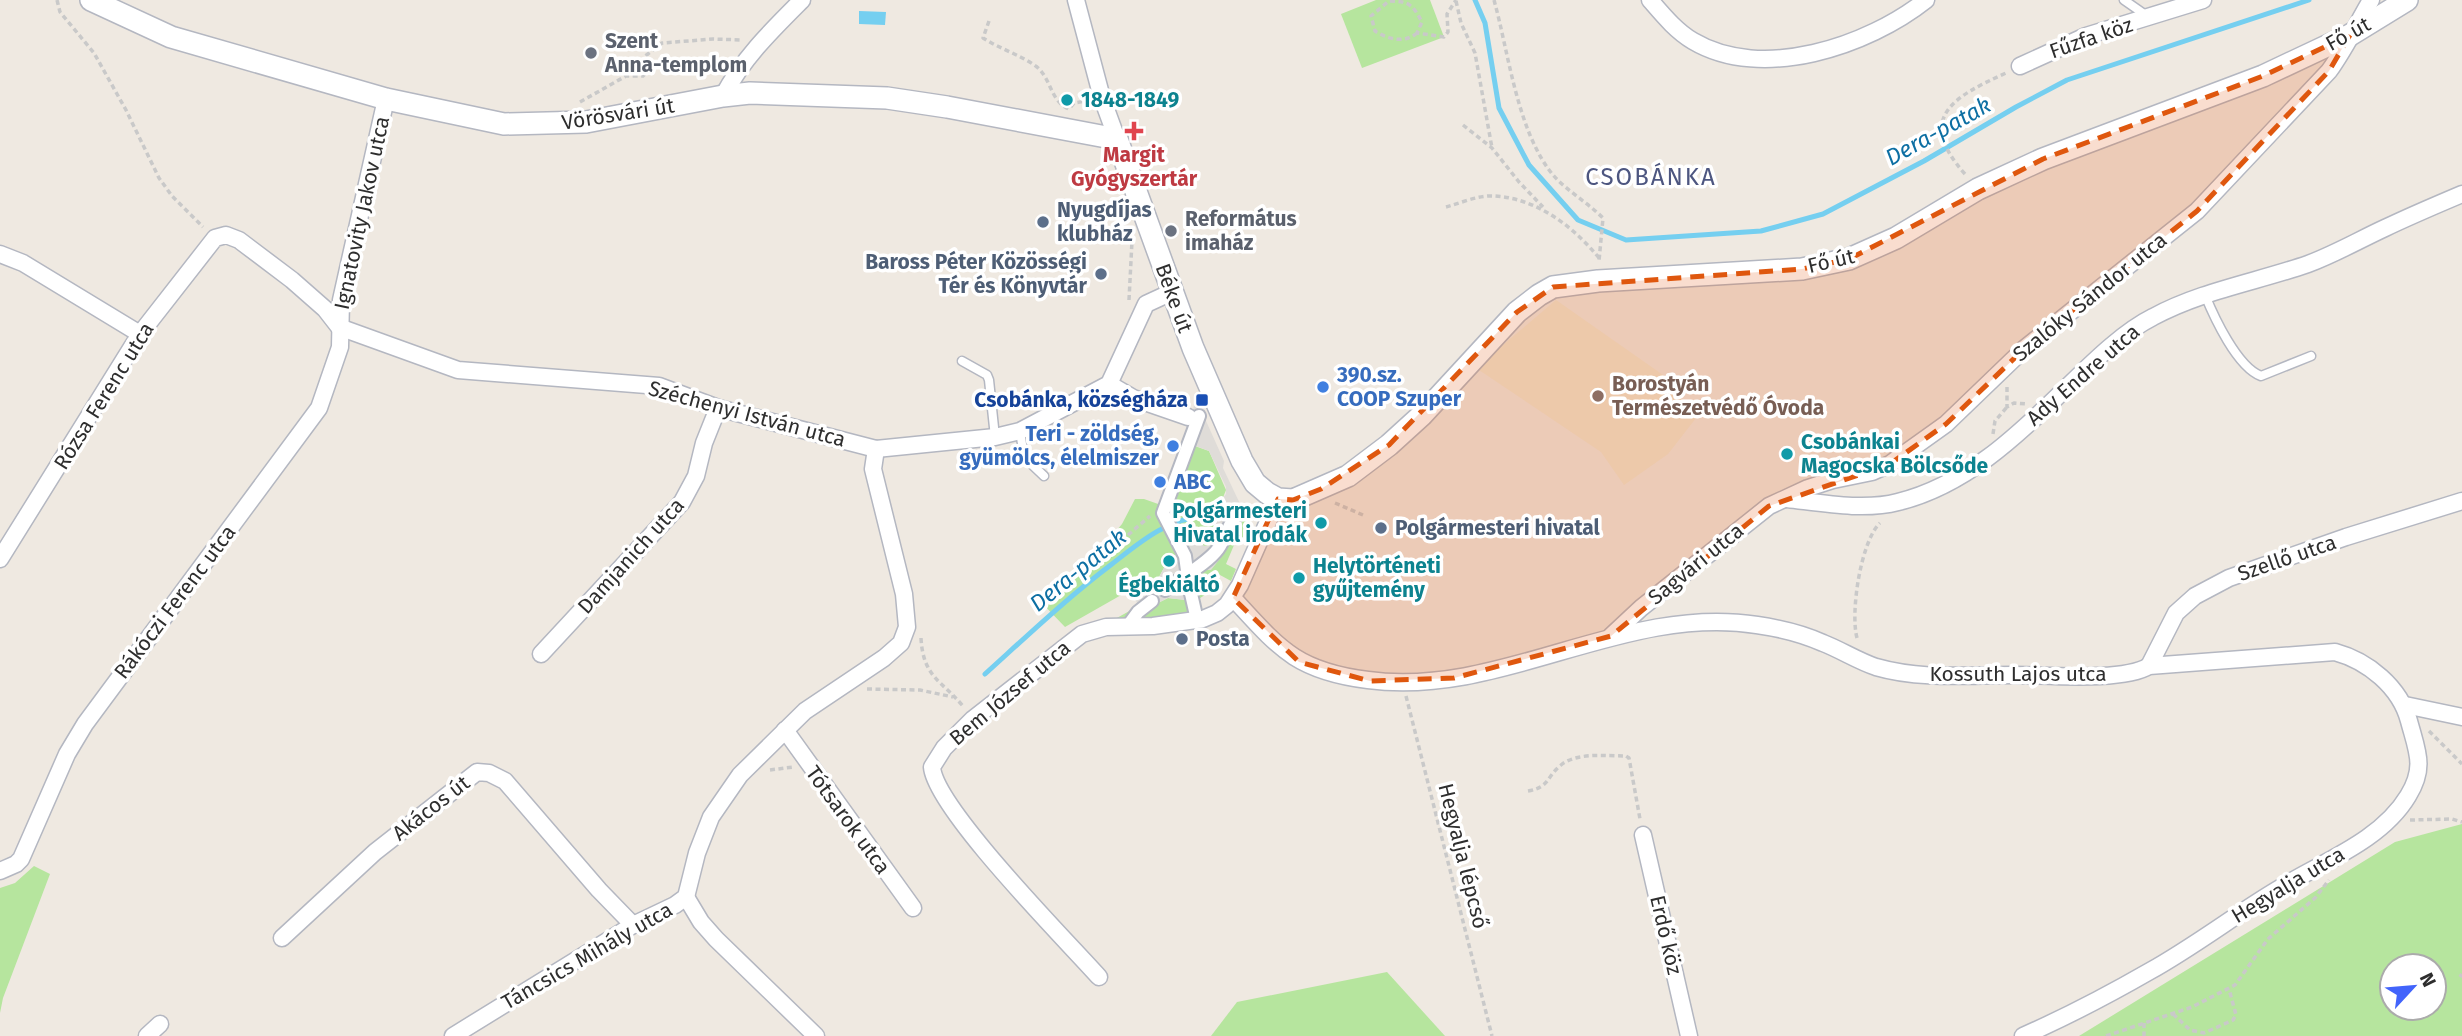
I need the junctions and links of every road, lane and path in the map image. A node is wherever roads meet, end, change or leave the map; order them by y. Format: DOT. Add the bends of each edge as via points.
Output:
graph roads {
  1 [pos="58,0"];
  2 [pos="91,0"];
  3 [pos="802,0"];
  4 [pos="1076,0"];
  5 [pos="1456,0"];
  6 [pos="1494,0"];
  7 [pos="1650,0"];
  8 [pos="1926,0"];
  9 [pos="2124,0"];
  10 [pos="2203,0"];
  11 [pos="2371,0"];
  12 [pos="2407,0"];
  13 [pos="2149,18"];
  14 [pos="989,21"];
  15 [pos="1417,33"];
  16 [pos="2350,35"];
  17 [pos="762,40"];
  18 [pos="2020,66"];
  19 [pos="723,96"];
  20 [pos="386,99"];
  21 [pos="1074,103"];
  22 [pos="560,124"];
  23 [pos="1463,125"];
  24 [pos="1118,139"];
  25 [pos="1492,148"];
  26 [pos="1949,157"];
  27 [pos="2462,194"];
  28 [pos="1141,207"];
  29 [pos="1446,207"];
  30 [pos="1544,209"];
  31 [pos="215,238"];
  32 [pos="1600,246"];
  33 [pos="0,254"];
  34 [pos="1599,258"];
  35 [pos="1172,292"];
  36 [pos="2205,295"];
  37 [pos="1139,317"];
  38 [pos="338,327"];
  39 [pos="141,334"];
  40 [pos="2311,356"];
  41 [pos="962,360"];
  42 [pos="2000,373"];
  43 [pos="1109,384"];
  44 [pos="718,408"];
  45 [pos="2040,414"];
  46 [pos="1222,415"];
  47 [pos="1194,417"];
  48 [pos="1020,431"];
  49 [pos="995,436"];
  50 [pos="876,449"];
  51 [pos="1044,476"];
  52 [pos="1321,489"];
  53 [pos="1785,498"];
  54 [pos="1278,499"];
  55 [pos="2462,500"];
  56 [pos="1896,503"];
  57 [pos="1165,505"];
  58 [pos="1240,511"];
  59 [pos="1363,515"];
  60 [pos="1128,536"];
  61 [pos="0,559"];
  62 [pos="1186,573"];
  63 [pos="1165,590"];
  64 [pos="1233,598"];
  65 [pos="1152,601"];
  66 [pos="905,606"];
  67 [pos="1197,620"];
  68 [pos="1128,627"];
  69 [pos="1611,636"];
  70 [pos="1857,638"];
  71 [pos="541,654"];
  72 [pos="2149,666"];
  73 [pos="1403,684"];
  74 [pos="841,688"];
  75 [pos="2405,705"];
  76 [pos="2462,718"];
  77 [pos="785,730"];
  78 [pos="2462,764"];
  79 [pos="809,766"];
  80 [pos="769,771"];
  81 [pos="1528,791"];
  82 [pos="2462,822"];
  83 [pos="2381,826"];
  84 [pos="1643,835"];
  85 [pos="0,871"];
  86 [pos="2332,876"];
  87 [pos="686,897"];
  88 [pos="913,908"];
  89 [pos="633,925"];
  90 [pos="282,938"];
  91 [pos="1099,977"];
  92 [pos="2229,989"];
  93 [pos="2172,1013"];
  94 [pos="2144,1023"];
  95 [pos="160,1024"];
  96 [pos="147,1036"];
  97 [pos="453,1036"];
  98 [pos="816,1036"];
  99 [pos="1492,1036"];
  100 [pos="1689,1036"];
  101 [pos="2023,1036"];
  102 [pos="2106,1036"];
  103 [pos="2144,1036"];
  1 -- 31 [label="path" via="60,12 94,52 159,178"];
  2 -- 20 [label="main road, Vörösvári út" via="171,37"];
  3 -- 17 [label="street"];
  4 -- 24 [label="street, Béke út"];
  5 -- 15 [label="path" via="1447,14 1444,37"];
  5 -- 25 [label="path" via="1475,53"];
  6 -- 32 [label="path" via="1524,117 1537,148 1553,174 1603,218"];
  7 -- 8 [label="street" via="1693,40 1718,52 1771,59 1839,46 1881,30"];
  9 -- 13 [label="lane"];
  10 -- 13 [label="street, Fűzfa köz"];
  11 -- 16 [label="street, Szalóky Sándor utca"];
  12 -- 16 [label="main road, Fő út"];
  13 -- 18 [label="street, Fűzfa köz" via="2086,36"];
  14 -- 21 [label="path" via="983,38 1037,68 1060,106 1069,109"];
  15 -- 15 [label="path" via="1422,22 1412,5 1391,0 1371,14 1373,28 1385,37 1409,39"];
  16 -- 42 [label="street, Szalóky Sándor utca" via="2329,71 2197,211"];
  16 -- 52 [label="main road, Fő út" via="2263,76 2043,159 1849,259 1802,269 1598,281 1553,288 1517,312 1389,445 1348,476"];
  17 -- 19 [label="street"];
  17 -- 22 [label="path" via="660,43 644,57 645,74 626,76 582,100"];
  18 -- 26 [label="path" via="1974,89 1946,111 1941,123"];
  19 -- 22 [label="main road, Vörösvári út"];
  19 -- 24 [label="main road, Vörösvári út" via="887,98"];
  20 -- 22 [label="main road, Vörösvári út" via="504,124"];
  20 -- 38 [label="street, Ignatovity Jakov utca"];
  23 -- 25 [label="path"];
  24 -- 28 [label="main road, Béke út"];
  25 -- 30 [label="path"];
  27 -- 36 [label="street, Ady Endre utca" via="2335,253"];
  28 -- 35 [label="main road, Béke út"];
  28 -- 37 [label="path" via="1133,232 1128,310"];
  29 -- 30 [label="path" via="1494,196"];
  30 -- 34 [label="path"];
  31 -- 38 [label="street, Széchenyi István utca" via="226,235 239,240 292,280"];
  31 -- 39 [label="street, Rózsa Ferenc utca"];
  33 -- 39 [label="street" via="23,263"];
  35 -- 37 [label="street" via="1146,304"];
  35 -- 46 [label="main road, Béke út"];
  36 -- 40 [label="lane" via="2239,357 2256,374"];
  36 -- 45 [label="street, Ady Endre utca" via="2143,323"];
  37 -- 43 [label="street"];
  38 -- 44 [label="street, Széchenyi István utca" via="458,370 659,386"];
  38 -- 85 [label="street, Rákóczi Ferenc utca" via="340,347 319,408 85,724 21,859"];
  39 -- 61 [label="street, Rózsa Ferenc utca"];
  41 -- 49 [label="lane" via="987,375"];
  42 -- 45 [label="path" via="2007,389 2007,407 2028,404"];
  42 -- 53 [label="street, Szalóky Sándor utca" via="1946,425 1890,464"];
  43 -- 47 [label="street" via="1133,398"];
  43 -- 48 [label="street, Széchenyi István utca"];
  44 -- 50 [label="street, Széchenyi István utca"];
  44 -- 71 [label="street, Damjanich utca" via="696,476 682,502"];
  45 -- 56 [label="street, Ady Endre utca" via="1962,475"];
  46 -- 47 [label="street"];
  46 -- 54 [label="main road, Béke út" via="1255,483"];
  47 -- 57 [label="street"];
  48 -- 49 [label="street, Széchenyi István utca"];
  48 -- 51 [label="lane" via="1024,457"];
  49 -- 50 [label="street, Széchenyi István utca"];
  50 -- 66 [label="street, Táncsics Mihály utca" via="873,469 878,499"];
  52 -- 54 [label="main road, Fő út" via="1293,500"];
  52 -- 59 [label="path" via="1335,503"];
  53 -- 56 [label="street, Ady Endre utca" via="1861,505"];
  53 -- 69 [label="street, Sagvári utca" via="1737,530"];
  54 -- 64 [label="street"];
  55 -- 72 [label="street, Szellő utca" via="2229,578 2195,596 2176,613"];
  56 -- 70 [label="path" via="1873,530 1867,546 1855,607"];
  57 -- 60 [label="path"];
  57 -- 62 [label="street" via="1163,513 1185,556"];
  58 -- 62 [label="street" via="1218,549"];
  62 -- 63 [label="street"];
  62 -- 67 [label="street"];
  64 -- 67 [label="street, Bem József utca" via="1217,613"];
  64 -- 73 [label="street, Kossuth Lajos utca" via="1298,662 1342,677"];
  65 -- 68 [label="street"];
  66 -- 74 [label="street, Táncsics Mihály utca" via="907,627 901,643"];
  66 -- 74 [label="path" via="916,619 930,674 955,697 920,690"];
  67 -- 68 [label="street, Bem József utca"];
  68 -- 91 [label="street, Bem József utca" via="1082,634 974,719 932,767 939,787 970,833"];
  69 -- 72 [label="street, Kossuth Lajos utca" via="1714,621 1758,625 1823,643 1876,667 1956,677 2102,676"];
  69 -- 73 [label="street, Kossuth Lajos utca" via="1524,663"];
  72 -- 75 [label="street, Kossuth Lajos utca" via="2335,652 2363,662"];
  73 -- 99 [label="path, Hegyalja lépcső"];
  74 -- 77 [label="street, Táncsics Mihály utca"];
  75 -- 76 [label="street"];
  75 -- 78 [label="path"];
  75 -- 83 [label="street, Hegyalja utca" via="2420,764 2407,797"];
  77 -- 79 [label="street, Tótsarok utca"];
  77 -- 87 [label="street, Táncsics Mihály utca" via="740,775 711,817"];
  79 -- 80 [label="path"];
  79 -- 88 [label="street, Tótsarok utca"];
  81 -- 84 [label="path" via="1541,789 1561,765 1577,758 1626,756"];
  82 -- 83 [label="path" via="2413,819"];
  83 -- 101 [label="street, Hegyalja utca" via="2151,970"];
  84 -- 100 [label="street, Erdő köz"];
  86 -- 92 [label="path" via="2315,898 2268,939"];
  87 -- 89 [label="street, Táncsics Mihály utca"];
  87 -- 98 [label="street" via="716,939"];
  89 -- 90 [label="street, Akácos út" via="505,781 477,772 375,852"];
  89 -- 97 [label="street, Táncsics Mihály utca"];
  92 -- 93 [label="path"];
  92 -- 93 [label="path" via="2236,1015 2204,1033 2190,1030"];
  93 -- 94 [label="path"];
  94 -- 102 [label="path"];
  94 -- 103 [label="path"];
  95 -- 96 [label="street"];
}
